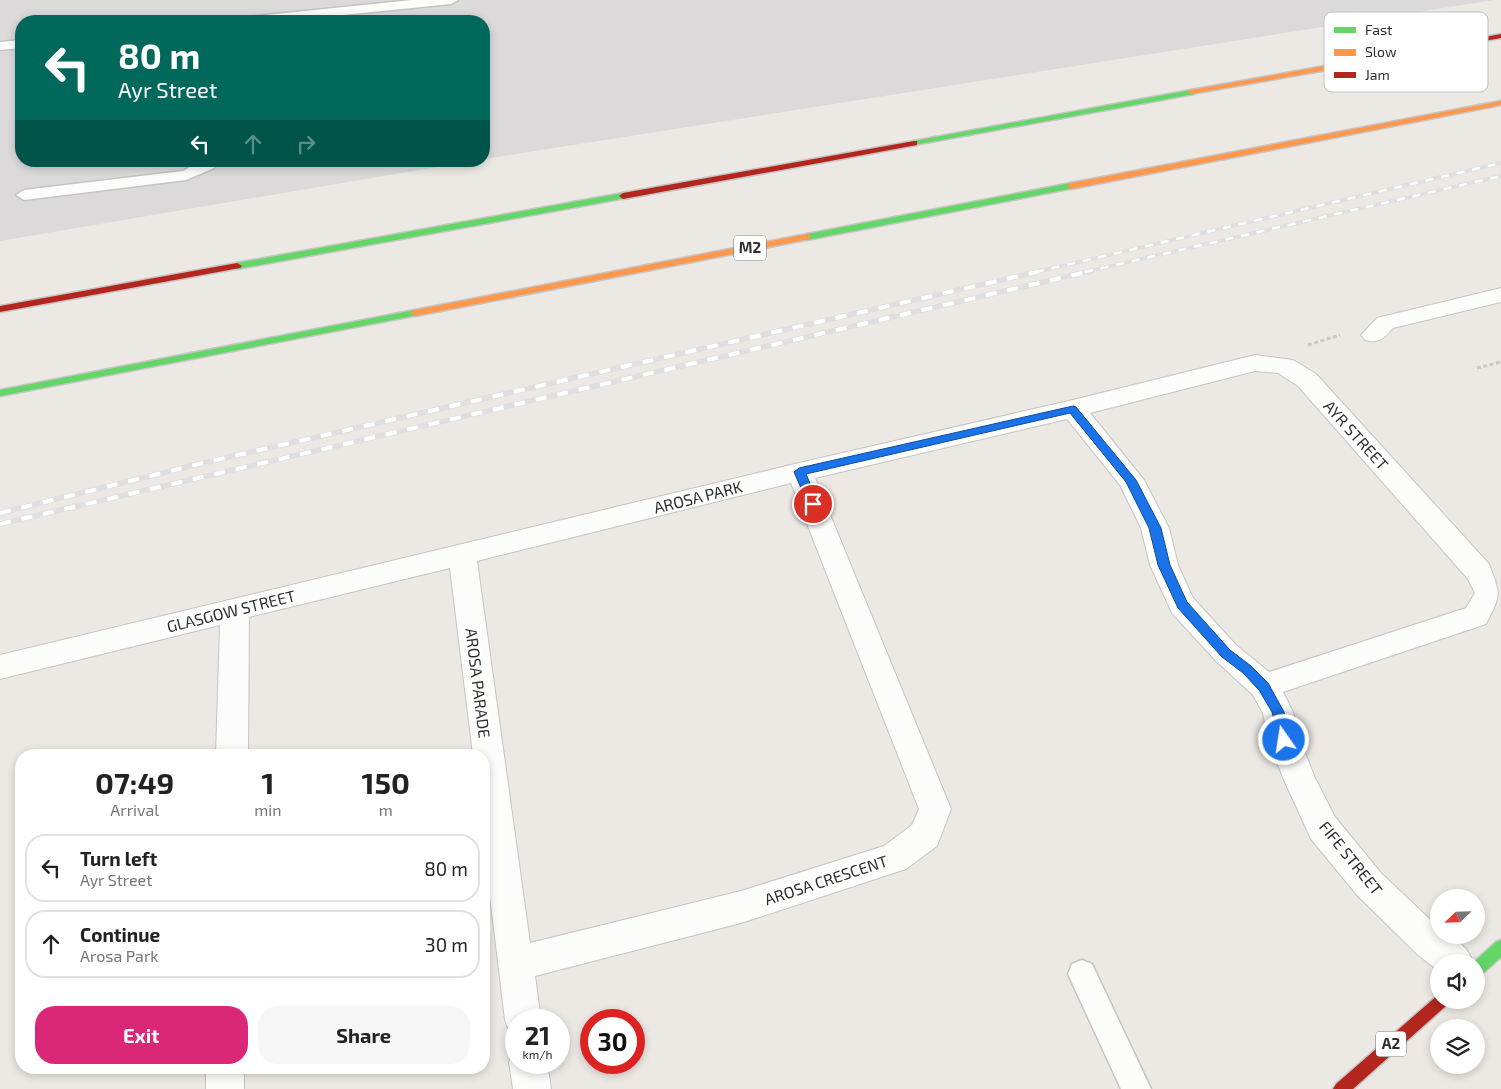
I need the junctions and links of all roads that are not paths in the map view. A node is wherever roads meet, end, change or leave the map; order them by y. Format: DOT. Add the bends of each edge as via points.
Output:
graph roads {
  1 [pos="451,0"];
  2 [pos="311,15"];
  3 [pos="1501,36"];
  4 [pos="1488,38"];
  5 [pos="15,45"];
  6 [pos="0,46"];
  7 [pos="1324,68"];
  8 [pos="1501,103"];
  9 [pos="206,167"];
  10 [pos="24,195"];
  11 [pos="1501,295"];
  12 [pos="0,309"];
  13 [pos="1373,336"];
  14 [pos="0,393"];
  15 [pos="1073,409"];
  16 [pos="935,440"];
  17 [pos="799,472"];
  18 [pos="462,554"];
  19 [pos="235,610"];
  20 [pos="0,669"];
  21 [pos="1264,686"];
  22 [pos="232,749"];
  23 [pos="486,749"];
  24 [pos="490,778"];
  25 [pos="1501,947"];
  26 [pos="1444,954"];
  27 [pos="1485,962"];
  28 [pos="516,964"];
  29 [pos="1082,974"];
  30 [pos="522,1009"];
  31 [pos="1432,1009"];
  32 [pos="225,1074"];
  33 [pos="530,1074"];
  34 [pos="225,1089"];
  35 [pos="532,1089"];
  36 [pos="1136,1089"];
  37 [pos="1341,1089"];
  1 -- 2 [label="lane"];
  3 -- 4 [label="main road"];
  5 -- 6 [label="lane"];
  7 -- 12 [label="main road"];
  8 -- 14 [label="main road, M2"];
  9 -- 10 [label="lane" via="186,175"];
  11 -- 13 [label="street" via="1385,323"];
  15 -- 16 [label="street, AYR STREET"];
  15 -- 21 [label="street, FIFE STREET" via="1131,480 1155,528 1164,565 1182,604 1226,653"];
  15 -- 21 [label="street, AYR STREET" via="1254,363 1284,366 1307,380 1479,572 1490,594 1476,616"];
  16 -- 17 [label="street, AROSA PARK"];
  17 -- 18 [label="street, AROSA PARK"];
  17 -- 28 [label="street, AROSA CRESCENT" via="935,809 925,835 894,858 876,864 741,906"];
  18 -- 19 [label="street, GLASGOW STREET"];
  18 -- 23 [label="street, AROSA PARADE"];
  19 -- 20 [label="street, GLASGOW STREET"];
  19 -- 22 [label="street"];
  21 -- 26 [label="street, FIFE STREET" via="1278,712 1284,740 1323,828 1369,884"];
  24 -- 28 [label="street, AROSA PARADE"];
  25 -- 27 [label="main road"];
  28 -- 30 [label="street, AROSA PARADE"];
  29 -- 36 [label="lane"];
  31 -- 37 [label="main road, A2"];
  32 -- 34 [label="street"];
  33 -- 35 [label="street"];
}
